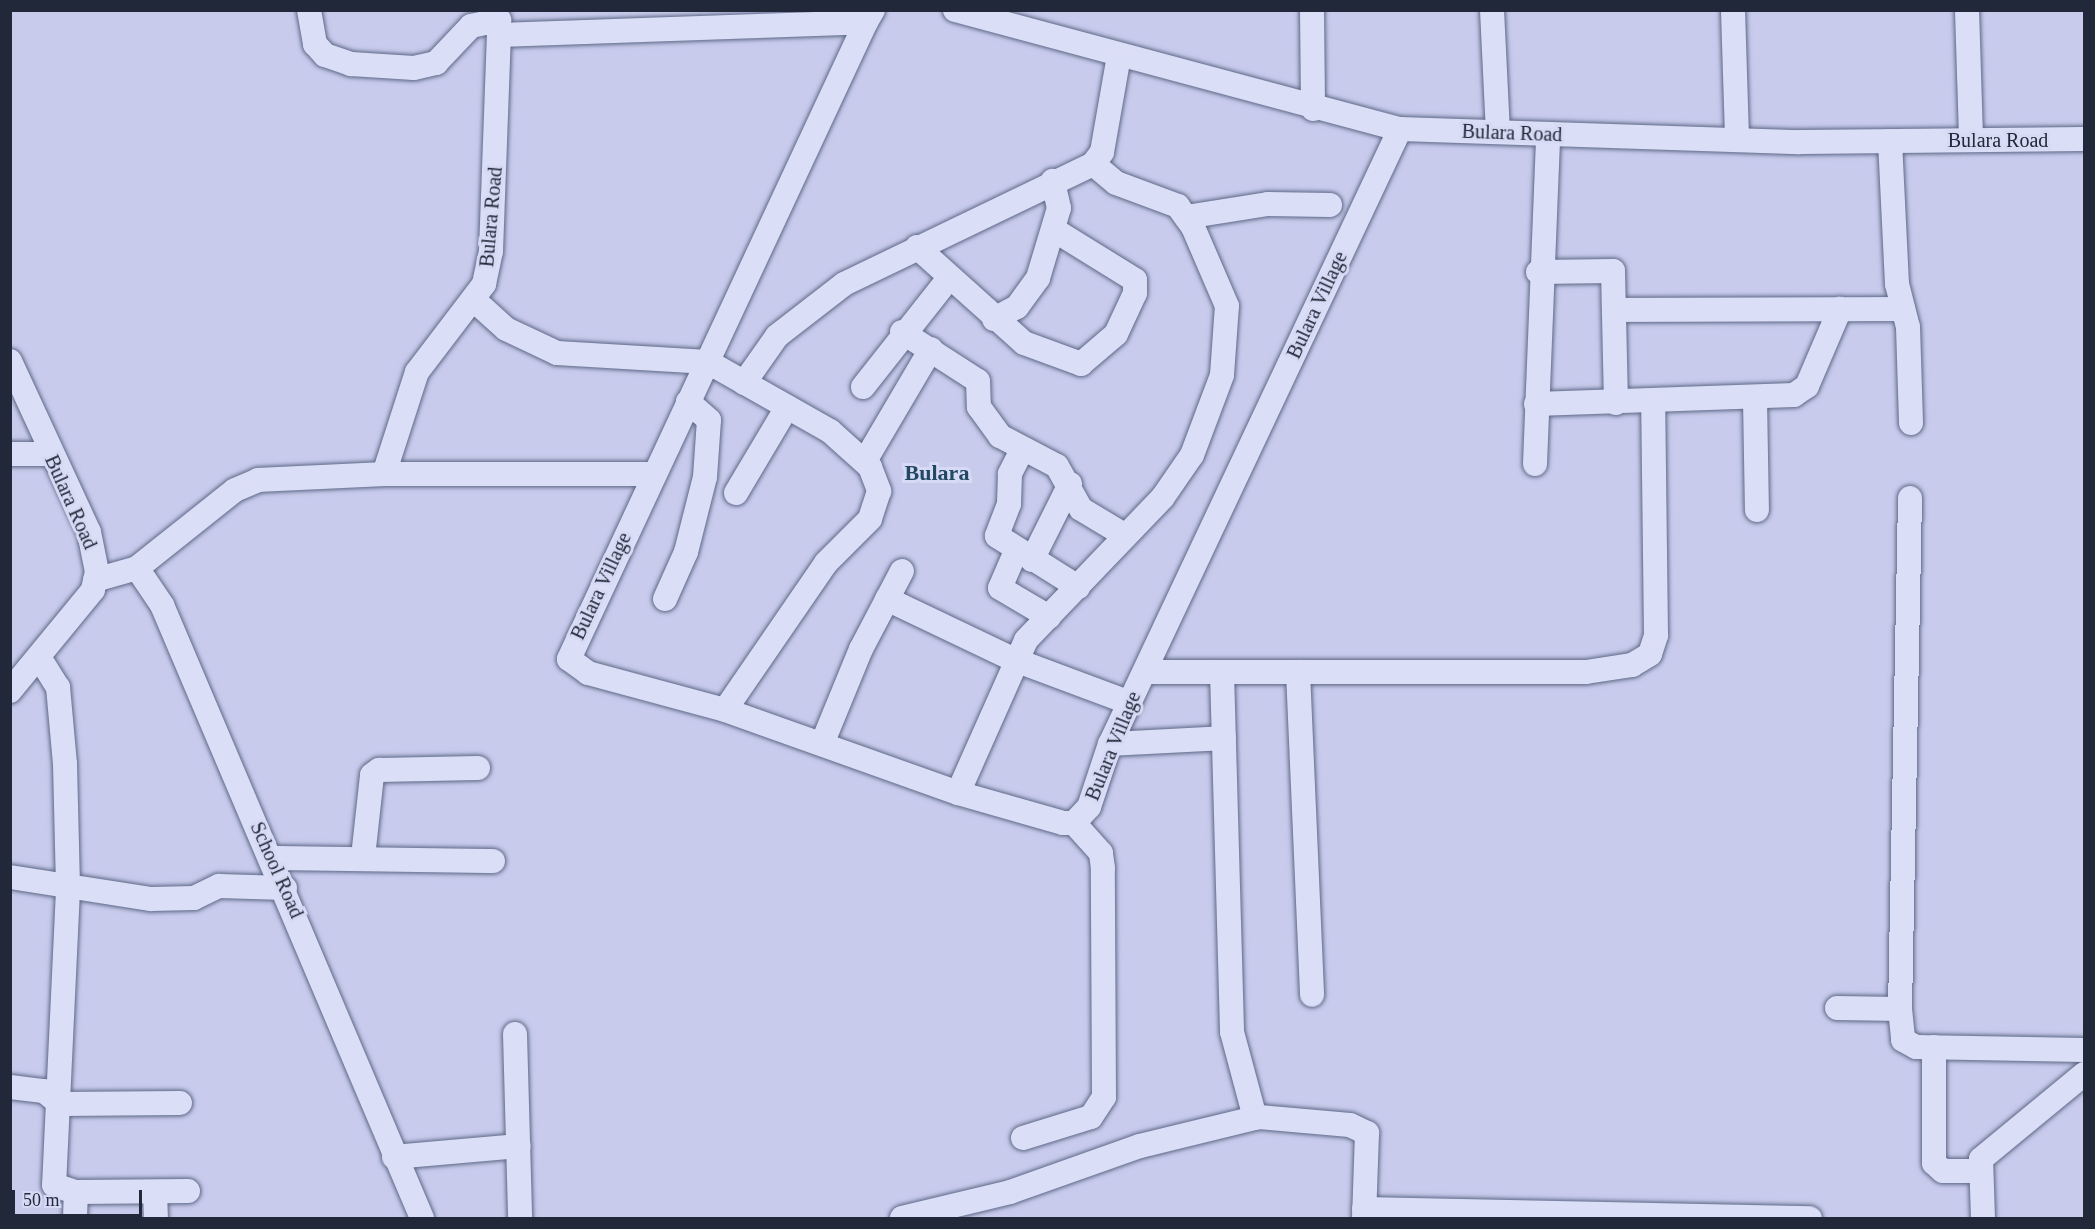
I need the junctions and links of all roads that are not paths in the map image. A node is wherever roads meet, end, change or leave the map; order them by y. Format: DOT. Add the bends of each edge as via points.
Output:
graph roads {
  1 [pos="309,10"];
  2 [pos="955,10"];
  3 [pos="1312,10"];
  4 [pos="1492,10"];
  5 [pos="1733,10"];
  6 [pos="1967,10"];
  7 [pos="989,15"];
  8 [pos="870,16"];
  9 [pos="499,22"];
  10 [pos="1119,56"];
  11 [pos="1313,109"];
  12 [pos="1400,129"];
  13 [pos="1498,132"];
  14 [pos="1548,134"];
  15 [pos="1737,140"];
  16 [pos="1971,140"];
  17 [pos="2085,140"];
  18 [pos="1890,141"];
  19 [pos="1093,164"];
  20 [pos="1053,181"];
  21 [pos="1330,205"];
  22 [pos="1186,217"];
  23 [pos="1054,230"];
  24 [pos="917,247"];
  25 [pos="1538,272"];
  26 [pos="949,278"];
  27 [pos="474,300"];
  28 [pos="1840,309"];
  29 [pos="1903,309"];
  30 [pos="1616,310"];
  31 [pos="994,319"];
  32 [pos="903,332"];
  33 [pos="931,349"];
  34 [pos="10,361"];
  35 [pos="708,362"];
  36 [pos="744,383"];
  37 [pos="863,387"];
  38 [pos="1755,399"];
  39 [pos="688,402"];
  40 [pos="1653,402"];
  41 [pos="1616,403"];
  42 [pos="1536,404"];
  43 [pos="787,407"];
  44 [pos="1911,423"];
  45 [pos="1022,450"];
  46 [pos="10,454"];
  47 [pos="49,454"];
  48 [pos="866,461"];
  49 [pos="1535,464"];
  50 [pos="384,474"];
  51 [pos="652,474"];
  52 [pos="1070,484"];
  53 [pos="736,493"];
  54 [pos="1910,498"];
  55 [pos="1757,510"];
  56 [pos="1126,536"];
  57 [pos="1024,556"];
  58 [pos="136,568"];
  59 [pos="902,571"];
  60 [pos="95,580"];
  61 [pos="1078,587"];
  62 [pos="665,599"];
  63 [pos="887,599"];
  64 [pos="1048,617"];
  65 [pos="39,657"];
  66 [pos="1015,660"];
  67 [pos="1145,672"];
  68 [pos="1222,672"];
  69 [pos="1298,672"];
  70 [pos="10,691"];
  71 [pos="1130,703"];
  72 [pos="725,710"];
  73 [pos="1224,738"];
  74 [pos="822,744"];
  75 [pos="1110,744"];
  76 [pos="478,768"];
  77 [pos="958,793"];
  78 [pos="1074,823"];
  79 [pos="363,857"];
  80 [pos="272,858"];
  81 [pos="493,861"];
  82 [pos="10,877"];
  83 [pos="68,885"];
  84 [pos="285,888"];
  85 [pos="1311,995"];
  86 [pos="1837,1008"];
  87 [pos="1900,1009"];
  88 [pos="514,1034"];
  89 [pos="1934,1047"];
  90 [pos="2085,1050"];
  91 [pos="2085,1074"];
  92 [pos="10,1087"];
  93 [pos="56,1103"];
  94 [pos="180,1103"];
  95 [pos="1254,1118"];
  96 [pos="1023,1138"];
  97 [pos="519,1146"];
  98 [pos="394,1157"];
  99 [pos="1978,1172"];
  100 [pos="188,1191"];
  101 [pos="76,1192"];
  102 [pos="155,1192"];
  103 [pos="1364,1214"];
  104 [pos="75,1218"];
  105 [pos="156,1218"];
  106 [pos="422,1218"];
  107 [pos="520,1218"];
  108 [pos="902,1218"];
  109 [pos="1810,1218"];
  110 [pos="1973,1218"];
  111 [pos="1983,1218"];
  1 -- 9 [label="street" via="315,44 325,55 351,64 404,67 436,63 471,26"];
  2 -- 7 [label="street, Bulara Road"];
  3 -- 11 [label="street"];
  4 -- 13 [label="street"];
  5 -- 15 [label="street"];
  6 -- 16 [label="street"];
  7 -- 10 [label="street, Bulara Road"];
  8 -- 9 [label="street"];
  8 -- 35 [label="street"];
  9 -- 27 [label="street, Bulara Road" via="491,251"];
  10 -- 11 [label="street, Bulara Road"];
  10 -- 19 [label="street" via="1102,152"];
  11 -- 12 [label="street, Bulara Road"];
  12 -- 13 [label="street, Bulara Road"];
  12 -- 67 [label="street, Bulara Village"];
  13 -- 14 [label="street, Bulara Road"];
  14 -- 15 [label="street, Bulara Road"];
  14 -- 25 [label="street"];
  15 -- 18 [label="street, Bulara Road"];
  16 -- 17 [label="street, Bulara Road"];
  16 -- 18 [label="street, Bulara Road"];
  18 -- 29 [label="street" via="1897,285"];
  19 -- 20 [label="street"];
  19 -- 22 [label="street" via="1116,183 1165,199"];
  20 -- 23 [label="street" via="1059,208"];
  20 -- 24 [label="street"];
  21 -- 22 [label="street" via="1268,204"];
  22 -- 56 [label="street" via="1227,306 1222,375 1192,455"];
  23 -- 31 [label="street" via="1027,297"];
  23 -- 31 [label="street" via="1135,280 1135,293 1116,334 1081,364 1024,343"];
  24 -- 26 [label="street"];
  24 -- 36 [label="street" via="803,311 777,336"];
  25 -- 30 [label="street" via="1613,271"];
  25 -- 42 [label="street"];
  26 -- 31 [label="street"];
  26 -- 32 [label="street"];
  27 -- 35 [label="street" via="506,329 557,353"];
  27 -- 50 [label="street, Bulara Road" via="417,372"];
  28 -- 29 [label="street"];
  28 -- 30 [label="street"];
  28 -- 38 [label="street" via="1807,386 1794,394"];
  29 -- 44 [label="street"];
  30 -- 41 [label="street"];
  32 -- 33 [label="street"];
  32 -- 37 [label="street"];
  33 -- 45 [label="street" via="978,381 984,419"];
  33 -- 48 [label="street"];
  34 -- 47 [label="street, Bulara Road"];
  35 -- 36 [label="street"];
  35 -- 39 [label="street"];
  36 -- 43 [label="street"];
  38 -- 40 [label="street"];
  38 -- 55 [label="street"];
  39 -- 51 [label="street"];
  39 -- 62 [label="street" via="709,420 705,477 686,552"];
  40 -- 41 [label="street"];
  40 -- 69 [label="street" via="1656,635 1650,654 1632,665 1586,672"];
  41 -- 42 [label="street"];
  42 -- 49 [label="street"];
  43 -- 48 [label="street" via="857,450"];
  43 -- 53 [label="street"];
  45 -- 52 [label="street" via="1057,466"];
  45 -- 57 [label="street" via="1010,474 1009,504 997,536"];
  46 -- 47 [label="street"];
  47 -- 60 [label="street, Bulara Road" via="89,532"];
  48 -- 72 [label="street" via="879,491 870,519 826,563"];
  50 -- 51 [label="street"];
  50 -- 58 [label="street" via="258,480 235,490"];
  51 -- 72 [label="street, Bulara Village" via="569,659 588,673"];
  52 -- 56 [label="street" via="1089,517"];
  52 -- 57 [label="street"];
  54 -- 87 [label="street"];
  56 -- 61 [label="street"];
  57 -- 61 [label="street"];
  57 -- 64 [label="street" via="1000,588"];
  58 -- 60 [label="street"];
  58 -- 80 [label="street, School Road" via="162,605"];
  59 -- 63 [label="street"];
  60 -- 65 [label="street"];
  61 -- 64 [label="street"];
  63 -- 66 [label="street"];
  63 -- 74 [label="street"];
  64 -- 66 [label="street"];
  65 -- 70 [label="street"];
  65 -- 83 [label="street" via="60,699"];
  66 -- 71 [label="street"];
  66 -- 77 [label="street"];
  67 -- 68 [label="street"];
  67 -- 71 [label="street, Bulara Village"];
  68 -- 69 [label="street"];
  68 -- 73 [label="street"];
  69 -- 85 [label="street"];
  71 -- 75 [label="street, Bulara Village"];
  72 -- 74 [label="street, Bulara Village"];
  73 -- 75 [label="street"];
  73 -- 95 [label="street" via="1232,1032"];
  74 -- 77 [label="street, Bulara Village"];
  75 -- 78 [label="street, Bulara Village" via="1089,807"];
  76 -- 79 [label="street" via="379,770 372,775"];
  77 -- 78 [label="street, Bulara Village"];
  78 -- 96 [label="street" via="1101,853 1103,868 1104,1098 1091,1117"];
  79 -- 80 [label="street"];
  79 -- 81 [label="street"];
  80 -- 84 [label="street, School Road"];
  82 -- 83 [label="street"];
  83 -- 84 [label="street" via="86,893 173,900 194,898 219,886"];
  83 -- 93 [label="street"];
  84 -- 98 [label="street, School Road"];
  86 -- 87 [label="street"];
  87 -- 89 [label="street" via="1904,1040 1916,1047"];
  88 -- 97 [label="street"];
  89 -- 90 [label="street"];
  89 -- 99 [label="street" via="1934,1163 1943,1171"];
  91 -- 99 [label="street" via="1990,1148"];
  92 -- 93 [label="street" via="44,1091"];
  93 -- 94 [label="street"];
  93 -- 101 [label="street" via="54,1185"];
  95 -- 103 [label="street" via="1360,1128 1368,1141"];
  95 -- 108 [label="street" via="1140,1146 1010,1192"];
  97 -- 98 [label="street"];
  97 -- 107 [label="street"];
  98 -- 106 [label="street, School Road"];
  99 -- 111 [label="street"];
  100 -- 102 [label="street"];
  101 -- 102 [label="street"];
  101 -- 104 [label="street"];
  102 -- 105 [label="street"];
  103 -- 109 [label="street"];
  110 -- 111 [label="street"];
}
